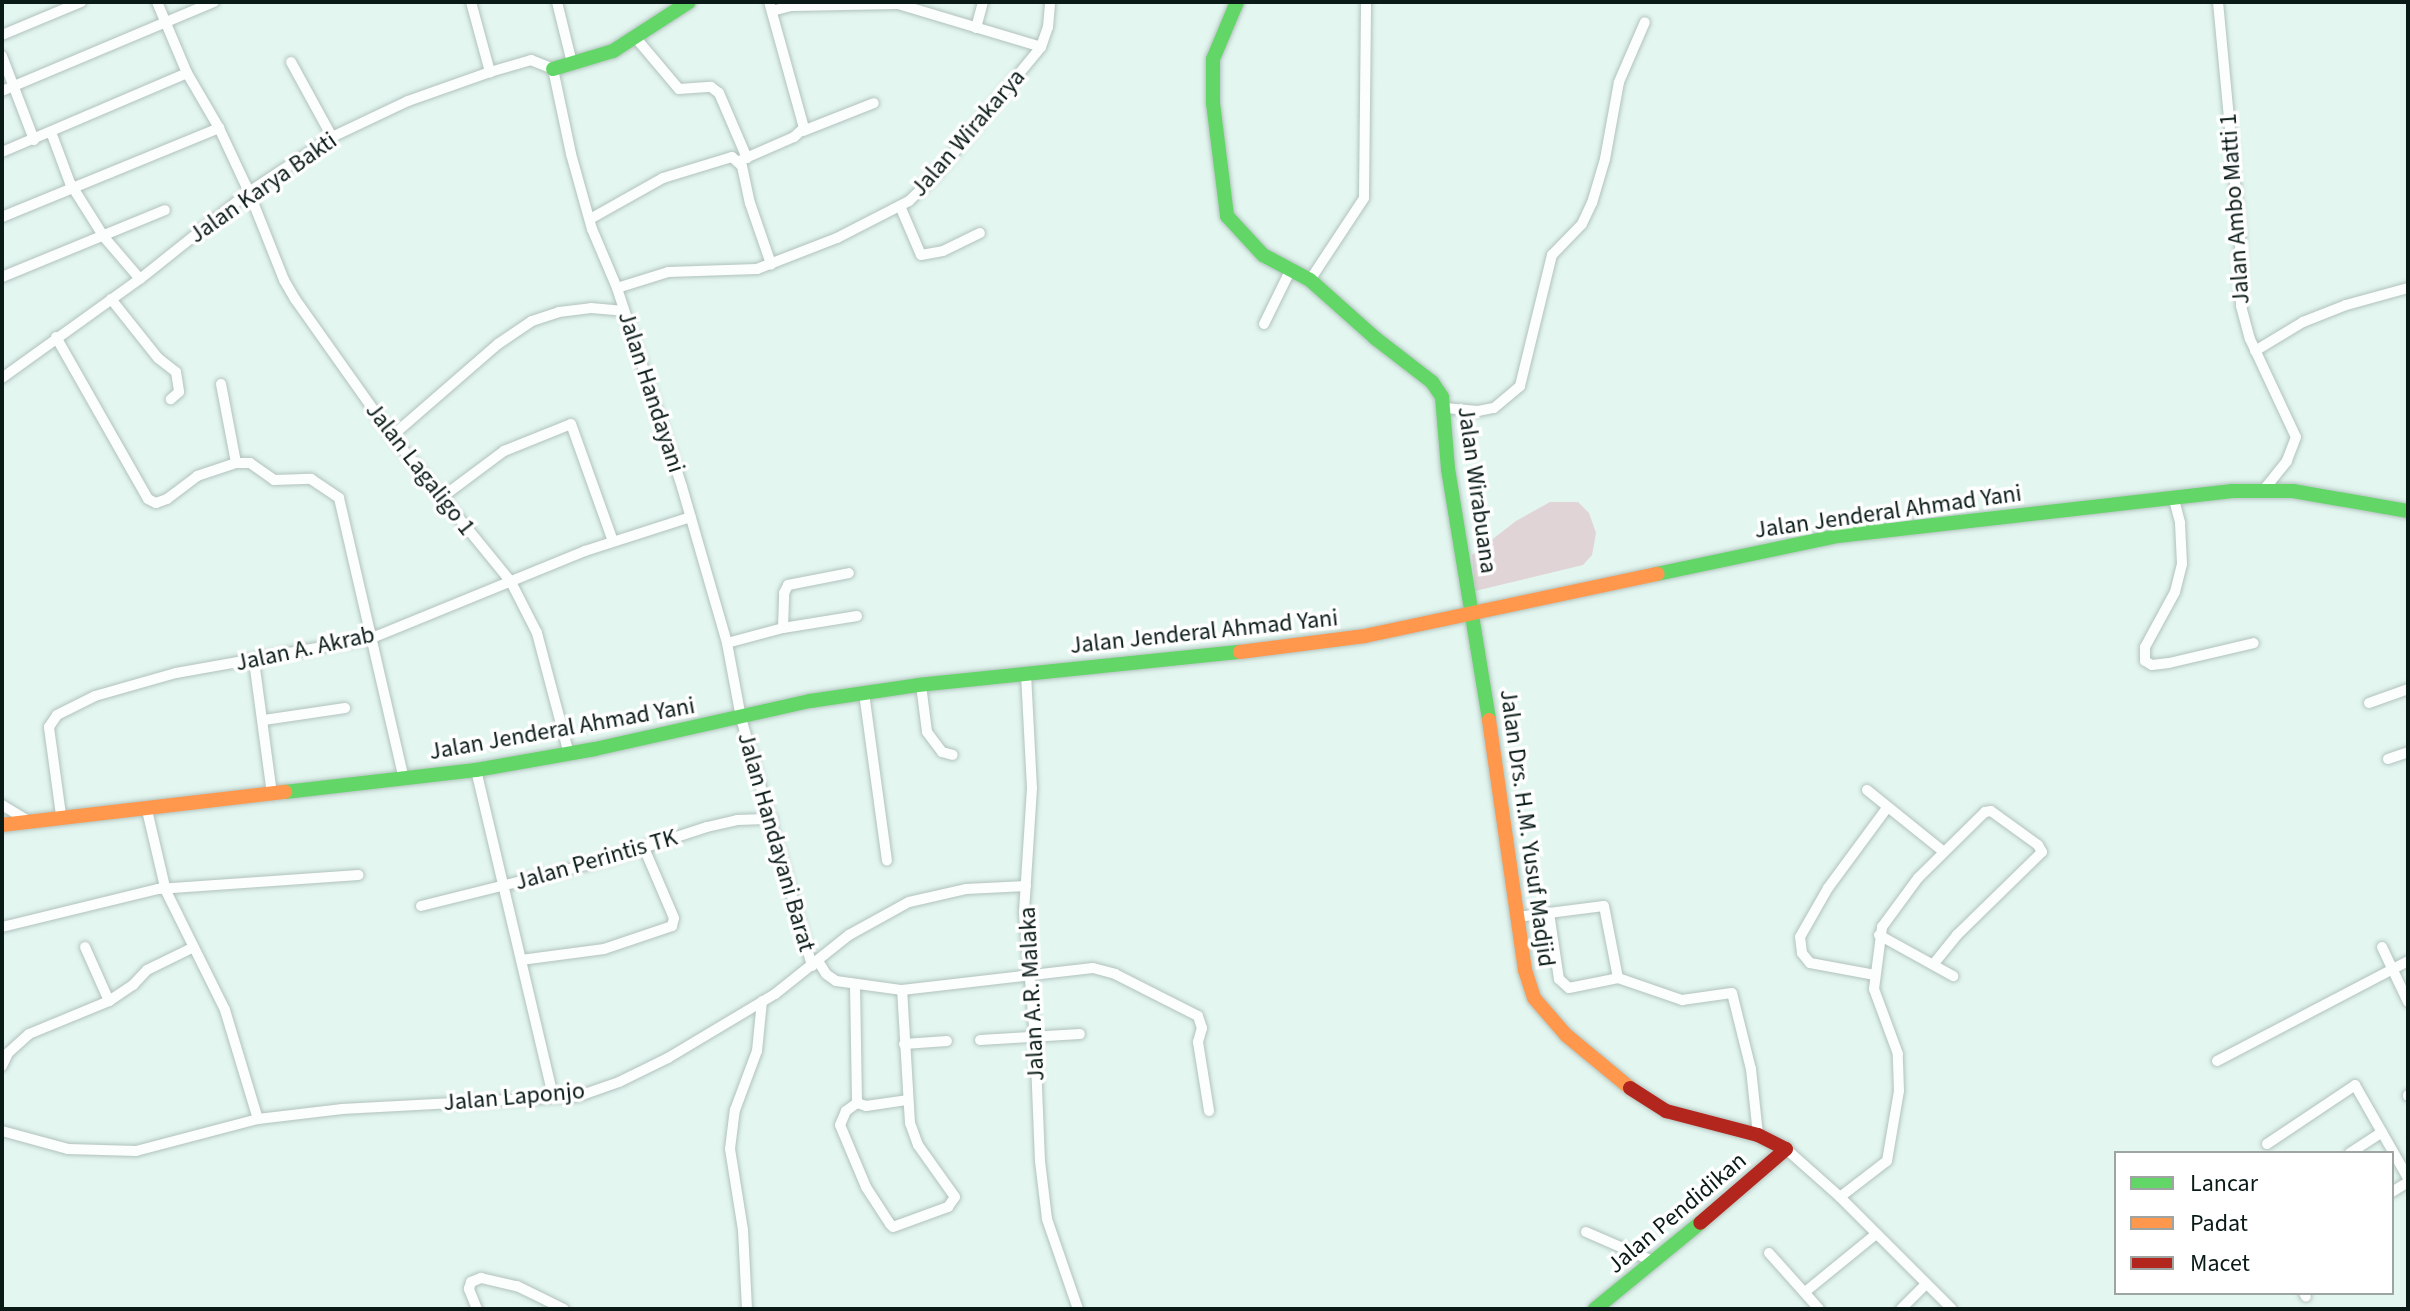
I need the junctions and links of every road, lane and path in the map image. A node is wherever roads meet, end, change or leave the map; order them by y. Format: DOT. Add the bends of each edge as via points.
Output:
graph roads {
  1 [pos="81,2"];
  2 [pos="157,2"];
  3 [pos="214,2"];
  4 [pos="471,2"];
  5 [pos="557,2"];
  6 [pos="689,2"];
  7 [pos="983,2"];
  8 [pos="1050,2"];
  9 [pos="1237,2"];
  10 [pos="1366,2"];
  11 [pos="2218,2"];
  12 [pos="771,7"];
  13 [pos="164,20"];
  14 [pos="1645,22"];
  15 [pos="976,28"];
  16 [pos="2,35"];
  17 [pos="635,37"];
  18 [pos="1041,47"];
  19 [pos="2,56"];
  20 [pos="291,62"];
  21 [pos="572,63"];
  22 [pos="553,69"];
  23 [pos="490,72"];
  24 [pos="187,73"];
  25 [pos="14,86"];
  26 [pos="2,91"];
  27 [pos="874,103"];
  28 [pos="219,128"];
  29 [pos="803,131"];
  30 [pos="51,132"];
  31 [pos="332,137"];
  32 [pos="34,140"];
  33 [pos="2,152"];
  34 [pos="743,161"];
  35 [pos="74,189"];
  36 [pos="249,192"];
  37 [pos="900,206"];
  38 [pos="165,210"];
  39 [pos="2,217"];
  40 [pos="590,219"];
  41 [pos="980,233"];
  42 [pos="104,237"];
  43 [pos="771,264"];
  44 [pos="1290,271"];
  45 [pos="2,277"];
  46 [pos="140,279"];
  47 [pos="1310,280"];
  48 [pos="617,288"];
  49 [pos="2408,288"];
  50 [pos="111,299"];
  51 [pos="624,311"];
  52 [pos="1264,324"];
  53 [pos="56,337"];
  54 [pos="2255,351"];
  55 [pos="2,378"];
  56 [pos="221,384"];
  57 [pos="171,399"];
  58 [pos="1445,408"];
  59 [pos="392,436"];
  60 [pos="236,463"];
  61 [pos="2263,491"];
  62 [pos="2173,496"];
  63 [pos="441,498"];
  64 [pos="2408,511"];
  65 [pos="691,517"];
  66 [pos="613,541"];
  67 [pos="849,573"];
  68 [pos="511,582"];
  69 [pos="1473,612"];
  70 [pos="857,616"];
  71 [pos="783,628"];
  72 [pos="372,638"];
  73 [pos="727,643"];
  74 [pos="2254,643"];
  75 [pos="254,661"];
  76 [pos="1026,674"];
  77 [pos="921,685"];
  78 [pos="2408,689"];
  79 [pos="864,693"];
  80 [pos="2369,703"];
  81 [pos="345,708"];
  82 [pos="741,718"];
  83 [pos="264,720"];
  84 [pos="2408,752"];
  85 [pos="569,754"];
  86 [pos="953,755"];
  87 [pos="2388,759"];
  88 [pos="476,770"];
  89 [pos="404,779"];
  90 [pos="1867,790"];
  91 [pos="272,795"];
  92 [pos="2,805"];
  93 [pos="146,806"];
  94 [pos="1887,808"];
  95 [pos="61,815"];
  96 [pos="772,819"];
  97 [pos="29,821"];
  98 [pos="2,825"];
  99 [pos="644,848"];
  100 [pos="1943,851"];
  101 [pos="887,860"];
  102 [pos="359,875"];
  103 [pos="1026,886"];
  104 [pos="501,887"];
  105 [pos="166,891"];
  106 [pos="421,906"];
  107 [pos="1549,913"];
  108 [pos="1517,917"];
  109 [pos="2,927"];
  110 [pos="1879,935"];
  111 [pos="85,947"];
  112 [pos="194,947"];
  113 [pos="2382,947"];
  114 [pos="521,960"];
  115 [pos="2408,961"];
  116 [pos="815,964"];
  117 [pos="1933,965"];
  118 [pos="2392,969"];
  119 [pos="1875,975"];
  120 [pos="1953,976"];
  121 [pos="1028,977"];
  122 [pos="1618,978"];
  123 [pos="855,986"];
  124 [pos="902,990"];
  125 [pos="109,1001"];
  126 [pos="762,1001"];
  127 [pos="2408,1002"];
  128 [pos="1080,1034"];
  129 [pos="1035,1037"];
  130 [pos="980,1040"];
  131 [pos="947,1041"];
  132 [pos="904,1044"];
  133 [pos="2217,1061"];
  134 [pos="2,1066"];
  135 [pos="553,1097"];
  136 [pos="907,1100"];
  137 [pos="857,1103"];
  138 [pos="1209,1111"];
  139 [pos="258,1119"];
  140 [pos="2,1131"];
  141 [pos="2382,1132"];
  142 [pos="1758,1135"];
  143 [pos="2267,1144"];
  144 [pos="1786,1149"];
  145 [pos="2353,1151"];
  146 [pos="2392,1151"];
  147 [pos="2394,1154"];
  148 [pos="2408,1180"];
  149 [pos="1840,1197"];
  150 [pos="1586,1232"];
  151 [pos="1876,1234"];
  152 [pos="1769,1253"];
  153 [pos="1655,1262"];
  154 [pos="1926,1284"];
  155 [pos="1805,1292"];
  156 [pos="1814,1307"];
  157 [pos="477,1309"];
  158 [pos="564,1309"];
  159 [pos="747,1309"];
  160 [pos="1078,1309"];
  161 [pos="1595,1309"];
  162 [pos="1901,1309"];
  163 [pos="1952,1309"];
  1 -- 16 [label="street"];
  2 -- 13 [label="street, Jalan Lagaligo 1"];
  3 -- 13 [label="street"];
  4 -- 23 [label="street"];
  5 -- 21 [label="street"];
  6 -- 17 [label="main road"];
  7 -- 15 [label="street"];
  8 -- 18 [label="street, Jalan Wirakarya"];
  9 -- 44 [label="main road, Jalan Wirabuana" via="1213,59 1226,209 1250,244"];
  10 -- 47 [label="street" via="1364,198"];
  11 -- 54 [label="street, Jalan Ambo Matti 1" via="2240,235 2241,306"];
  12 -- 15 [label="street" via="898,4"];
  12 -- 29 [label="street"];
  13 -- 24 [label="street, Jalan Lagaligo 1"];
  13 -- 25 [label="street"];
  14 -- 58 [label="street" via="1616,93 1592,203 1582,224 1552,255 1520,386 1494,408"];
  15 -- 18 [label="street"];
  17 -- 21 [label="main road" via="613,51"];
  17 -- 34 [label="street" via="679,89 711,87 719,93"];
  18 -- 37 [label="street, Jalan Wirakarya" via="933,178"];
  19 -- 25 [label="street"];
  20 -- 31 [label="street"];
  21 -- 22 [label="main road"];
  22 -- 23 [label="street, Jalan Karya Bakti" via="531,60"];
  22 -- 40 [label="street, Jalan Handayani"];
  23 -- 31 [label="street, Jalan Karya Bakti" via="408,101"];
  24 -- 28 [label="street, Jalan Lagaligo 1"];
  24 -- 30 [label="street"];
  25 -- 26 [label="street"];
  25 -- 32 [label="street"];
  27 -- 29 [label="street"];
  28 -- 35 [label="street"];
  28 -- 36 [label="street, Jalan Lagaligo 1"];
  29 -- 34 [label="street"];
  30 -- 32 [label="street"];
  30 -- 35 [label="street"];
  31 -- 36 [label="street, Jalan Karya Bakti"];
  32 -- 33 [label="street"];
  34 -- 40 [label="street" via="716,159 663,178"];
  34 -- 43 [label="street" via="750,203"];
  35 -- 39 [label="street"];
  35 -- 42 [label="street"];
  36 -- 46 [label="street, Jalan Karya Bakti"];
  36 -- 59 [label="street, Jalan Lagaligo 1" via="284,280"];
  37 -- 41 [label="street" via="924,256"];
  37 -- 43 [label="street, Jalan Wirakarya"];
  38 -- 42 [label="street"];
  40 -- 48 [label="street, Jalan Handayani"];
  42 -- 45 [label="street"];
  42 -- 46 [label="street"];
  43 -- 48 [label="street, Jalan Wirakarya" via="745,271 668,272"];
  44 -- 47 [label="main road, Jalan Wirabuana"];
  44 -- 52 [label="street"];
  46 -- 50 [label="street, Jalan Karya Bakti"];
  47 -- 58 [label="main road, Jalan Wirabuana" via="1432,382"];
  48 -- 51 [label="street, Jalan Handayani"];
  49 -- 54 [label="street" via="2303,322"];
  50 -- 53 [label="street, Jalan Karya Bakti"];
  50 -- 57 [label="street" via="158,358 176,372 179,392"];
  51 -- 59 [label="street" via="591,308 532,321"];
  51 -- 65 [label="street, Jalan Handayani"];
  53 -- 55 [label="street, Jalan Karya Bakti"];
  53 -- 60 [label="street" via="148,499 167,499 197,476"];
  54 -- 61 [label="street, Jalan Ambo Matti 1" via="2296,437 2287,461"];
  56 -- 60 [label="street"];
  58 -- 69 [label="main road, Jalan Wirabuana" via="1448,469"];
  59 -- 63 [label="street, Jalan Lagaligo 1"];
  60 -- 72 [label="street" via="259,466 283,483 311,479 339,498"];
  61 -- 62 [label="main road, Jalan Jenderal Ahmad Yani"];
  61 -- 64 [label="main road, Jalan Jenderal Ahmad Yani" via="2349,498"];
  62 -- 69 [label="main road, Jalan Jenderal Ahmad Yani" via="1826,538"];
  62 -- 74 [label="street" via="2182,564 2175,592 2145,647 2145,661 2169,663"];
  63 -- 66 [label="street" via="504,451 571,424"];
  63 -- 68 [label="street, Jalan Lagaligo 1"];
  65 -- 66 [label="street, Jalan A. Akrab"];
  65 -- 73 [label="street, Jalan Handayani"];
  66 -- 68 [label="street, Jalan A. Akrab"];
  67 -- 71 [label="street" via="788,585"];
  68 -- 72 [label="street, Jalan A. Akrab"];
  68 -- 85 [label="street, Jalan Lagaligo 1" via="537,633"];
  69 -- 76 [label="main road, Jalan Jenderal Ahmad Yani" via="1365,636"];
  69 -- 108 [label="main road, Jalan Drs. H.M. Yusuf Madjid"];
  70 -- 71 [label="street"];
  71 -- 73 [label="street"];
  72 -- 75 [label="street, Jalan A. Akrab"];
  72 -- 89 [label="street"];
  73 -- 82 [label="street, Jalan Handayani"];
  75 -- 83 [label="street"];
  75 -- 95 [label="street, Jalan A. Akrab" via="176,673 95,696 57,715 49,727"];
  76 -- 77 [label="main road, Jalan Jenderal Ahmad Yani"];
  76 -- 103 [label="street, Jalan A.R. Malaka" via="1032,788"];
  77 -- 79 [label="main road, Jalan Jenderal Ahmad Yani"];
  77 -- 86 [label="street" via="927,732 942,752"];
  78 -- 80 [label="street"];
  79 -- 82 [label="main road, Jalan Jenderal Ahmad Yani"];
  79 -- 101 [label="street"];
  81 -- 83 [label="street"];
  82 -- 85 [label="main road, Jalan Jenderal Ahmad Yani"];
  82 -- 96 [label="street, Jalan Handayani Barat"];
  83 -- 91 [label="street"];
  84 -- 87 [label="street"];
  85 -- 88 [label="main road, Jalan Jenderal Ahmad Yani"];
  88 -- 89 [label="main road, Jalan Jenderal Ahmad Yani"];
  88 -- 104 [label="street"];
  89 -- 91 [label="main road, Jalan Jenderal Ahmad Yani"];
  90 -- 94 [label="street"];
  91 -- 93 [label="main road, Jalan Jenderal Ahmad Yani"];
  92 -- 97 [label="street"];
  93 -- 95 [label="main road, Jalan Jenderal Ahmad Yani"];
  93 -- 105 [label="street"];
  94 -- 100 [label="street"];
  94 -- 119 [label="street" via="1828,888 1800,937 1810,963"];
  95 -- 97 [label="main road, Jalan Jenderal Ahmad Yani"];
  96 -- 99 [label="street, Jalan Perintis TK" via="722,823"];
  96 -- 116 [label="street, Jalan Handayani Barat"];
  97 -- 98 [label="main road, Jalan Jenderal Ahmad Yani"];
  99 -- 104 [label="street, Jalan Perintis TK"];
  99 -- 114 [label="street" via="674,918 672,926 604,949"];
  100 -- 110 [label="street" via="1889,912"];
  100 -- 117 [label="street" via="1989,811 2042,851"];
  102 -- 105 [label="street"];
  103 -- 116 [label="street, Jalan Laponjo" via="966,889 909,902 849,935"];
  103 -- 121 [label="street, Jalan A.R. Malaka"];
  104 -- 106 [label="street, Jalan Perintis TK"];
  104 -- 114 [label="street"];
  105 -- 109 [label="street" via="126,894"];
  105 -- 112 [label="street"];
  107 -- 108 [label="street"];
  107 -- 122 [label="street" via="1604,906"];
  107 -- 122 [label="street" via="1563,983 1573,989"];
  108 -- 142 [label="main road, Jalan Drs. H.M. Yusuf Madjid" via="1528,986 1566,1035 1625,1087 1666,1111"];
  110 -- 117 [label="street"];
  110 -- 119 [label="street"];
  111 -- 125 [label="street"];
  112 -- 125 [label="street" via="147,970"];
  112 -- 139 [label="street" via="225,1010"];
  113 -- 118 [label="street"];
  114 -- 135 [label="street"];
  115 -- 118 [label="street"];
  116 -- 123 [label="street" via="830,977"];
  116 -- 126 [label="street, Jalan Laponjo"];
  117 -- 120 [label="street"];
  118 -- 127 [label="street"];
  118 -- 133 [label="street"];
  119 -- 149 [label="street" via="1876,996 1900,1065 1890,1149 1883,1166"];
  121 -- 124 [label="street"];
  121 -- 129 [label="street, Jalan A.R. Malaka"];
  121 -- 138 [label="street" via="1093,968 1189,1009 1201,1022 1198,1042"];
  122 -- 142 [label="street" via="1682,1000 1732,993 1751,1069"];
  123 -- 124 [label="street"];
  123 -- 137 [label="street"];
  124 -- 132 [label="street"];
  125 -- 134 [label="street" via="29,1034"];
  126 -- 135 [label="street, Jalan Laponjo" via="619,1082 579,1096"];
  126 -- 159 [label="street" via="757,1051 735,1110 730,1149 743,1230"];
  128 -- 129 [label="street"];
  129 -- 130 [label="street"];
  129 -- 160 [label="street, Jalan A.R. Malaka" via="1047,1219"];
  131 -- 132 [label="street"];
  132 -- 136 [label="street"];
  135 -- 139 [label="street, Jalan Laponjo"];
  136 -- 137 [label="street"];
  136 -- 137 [label="street" via="918,1145 955,1197 948,1207 893,1227 866,1187 840,1125"];
  139 -- 140 [label="street, Jalan Laponjo" via="136,1151 68,1149"];
  141 -- 143 [label="street" via="2355,1085"];
  141 -- 145 [label="street"];
  141 -- 146 [label="street"];
  142 -- 144 [label="main road, Jalan Drs. H.M. Yusuf Madjid"];
  144 -- 149 [label="street, Jalan Drs. H.M. Yusuf Madjid"];
  144 -- 153 [label="main road, Jalan Pendidikan"];
  147 -- 148 [label="street"];
  149 -- 151 [label="street, Jalan Drs. H.M. Yusuf Madjid"];
  150 -- 153 [label="street"];
  151 -- 154 [label="street, Jalan Drs. H.M. Yusuf Madjid"];
  151 -- 155 [label="street"];
  152 -- 155 [label="street"];
  153 -- 161 [label="main road, Jalan Pendidikan"];
  154 -- 162 [label="street"];
  154 -- 163 [label="street, Jalan Drs. H.M. Yusuf Madjid"];
  155 -- 156 [label="street"];
  157 -- 158 [label="street" via="469,1289 481,1278 517,1286"];
}
